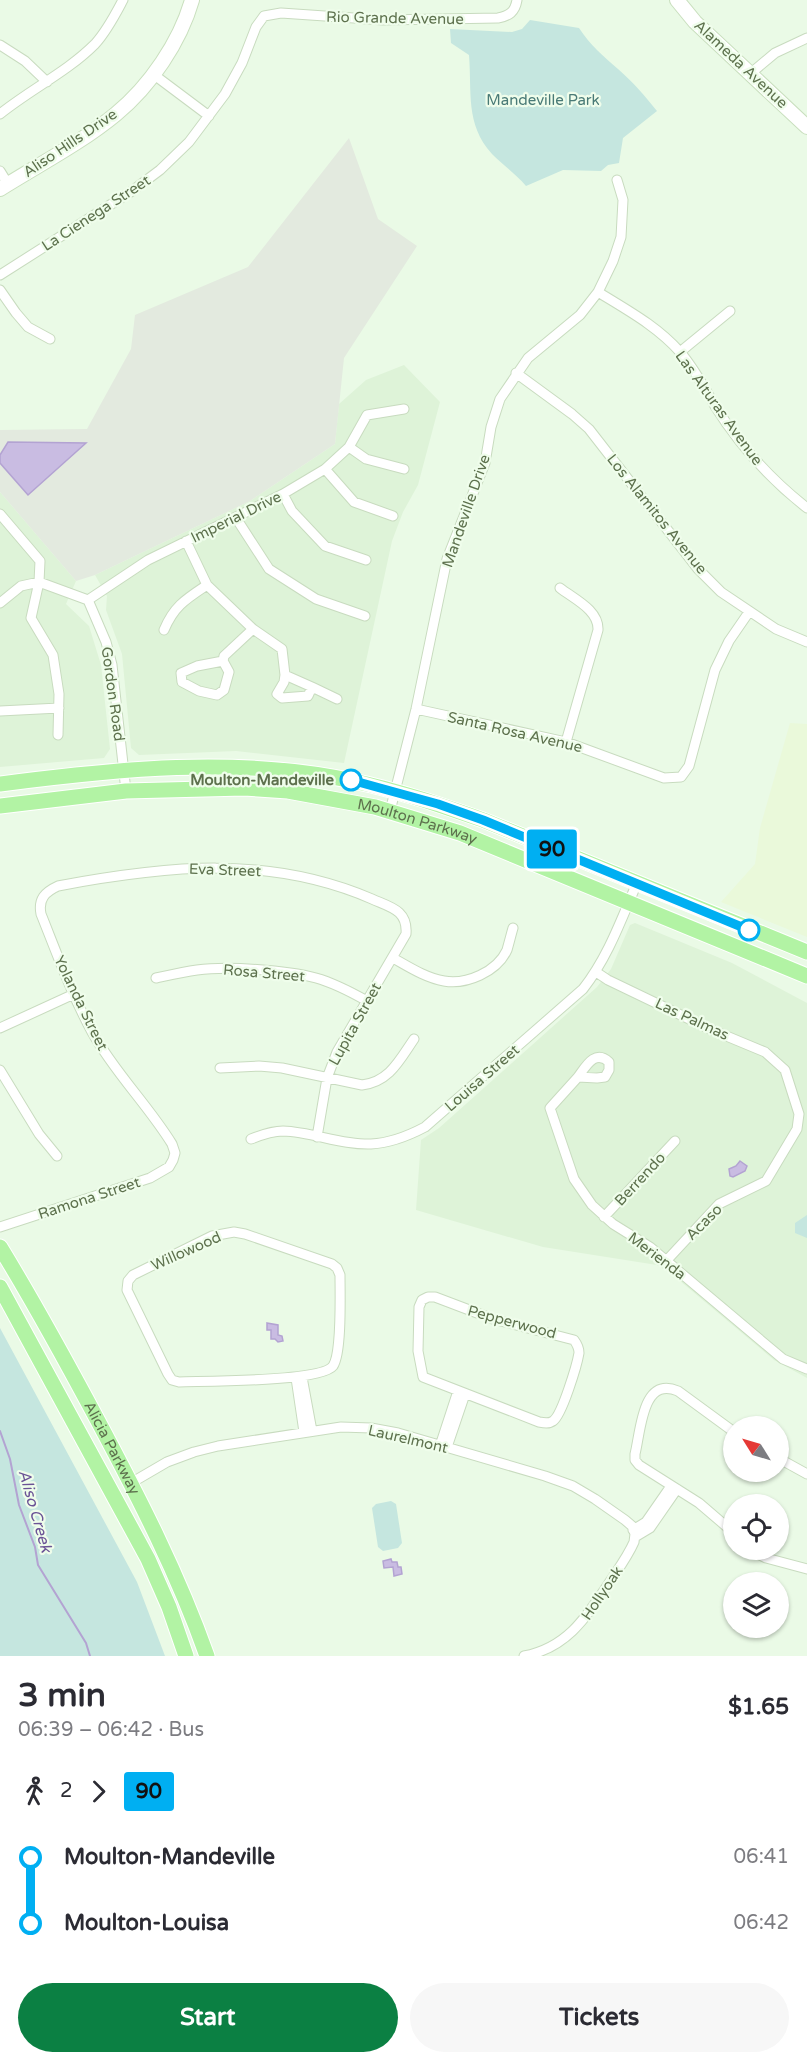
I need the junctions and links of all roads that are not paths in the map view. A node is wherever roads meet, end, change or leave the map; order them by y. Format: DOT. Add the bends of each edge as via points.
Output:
graph roads {
  1 [pos="123,0"];
  2 [pos="192,0"];
  3 [pos="517,0"];
  4 [pos="676,0"];
  5 [pos="264,16"];
  6 [pos="807,38"];
  7 [pos="0,45"];
  8 [pos="153,74"];
  9 [pos="750,74"];
  10 [pos="47,82"];
  11 [pos="0,114"];
  12 [pos="209,116"];
  13 [pos="807,127"];
  14 [pos="0,171"];
  15 [pos="616,180"];
  16 [pos="4,187"];
  17 [pos="0,275"];
  18 [pos="0,290"];
  19 [pos="598,292"];
  20 [pos="730,311"];
  21 [pos="50,339"];
  22 [pos="681,352"];
  23 [pos="516,373"];
  24 [pos="405,409"];
  25 [pos="349,447"];
  26 [pos="325,469"];
  27 [pos="404,469"];
  28 [pos="283,495"];
  29 [pos="807,508"];
  30 [pos="393,516"];
  31 [pos="1,517"];
  32 [pos="236,518"];
  33 [pos="186,541"];
  34 [pos="366,561"];
  35 [pos="39,582"];
  36 [pos="207,585"];
  37 [pos="560,588"];
  38 [pos="88,600"];
  39 [pos="0,603"];
  40 [pos="749,612"];
  41 [pos="365,616"];
  42 [pos="253,629"];
  43 [pos="164,630"];
  44 [pos="807,642"];
  45 [pos="223,661"];
  46 [pos="285,675"];
  47 [pos="312,687"];
  48 [pos="337,699"];
  49 [pos="59,708"];
  50 [pos="416,709"];
  51 [pos="0,711"];
  52 [pos="58,735"];
  53 [pos="566,741"];
  54 [pos="124,771"];
  55 [pos="0,784"];
  56 [pos="126,790"];
  57 [pos="396,792"];
  58 [pos="0,806"];
  59 [pos="390,811"];
  60 [pos="637,883"];
  61 [pos="42,898"];
  62 [pos="628,902"];
  63 [pos="404,918"];
  64 [pos="513,928"];
  65 [pos="807,952"];
  66 [pos="393,958"];
  67 [pos="597,972"];
  68 [pos="807,976"];
  69 [pos="156,978"];
  70 [pos="74,993"];
  71 [pos="367,1001"];
  72 [pos="0,1028"];
  73 [pos="414,1039"];
  74 [pos="220,1068"];
  75 [pos="0,1070"];
  76 [pos="785,1070"];
  77 [pos="578,1077"];
  78 [pos="327,1078"];
  79 [pos="317,1137"];
  80 [pos="251,1139"];
  81 [pos="675,1141"];
  82 [pos="57,1156"];
  83 [pos="173,1160"];
  84 [pos="604,1217"];
  85 [pos="0,1227"];
  86 [pos="0,1247"];
  87 [pos="667,1260"];
  88 [pos="0,1287"];
  89 [pos="807,1370"];
  90 [pos="299,1377"];
  91 [pos="461,1393"];
  92 [pos="64,1403"];
  93 [pos="723,1424"];
  94 [pos="308,1432"];
  95 [pos="443,1447"];
  96 [pos="789,1464"];
  97 [pos="807,1474"];
  98 [pos="131,1483"];
  99 [pos="674,1487"];
  100 [pos="723,1522"];
  101 [pos="634,1534"];
  102 [pos="148,1559"];
  103 [pos="773,1560"];
  104 [pos="807,1569"];
  105 [pos="186,1656"];
  106 [pos="207,1656"];
  107 [pos="524,1656"];
  1 -- 10 [label="street" via="96,42"];
  2 -- 8 [label="street, Aliso Hills Drive" via="173,45"];
  3 -- 5 [label="street, Rio Grande Avenue" via="513,12 498,18 382,21 280,13"];
  4 -- 9 [label="street, Alameda Avenue"];
  5 -- 12 [label="street, La Cienega Street" via="225,94"];
  6 -- 9 [label="street" via="775,53"];
  7 -- 10 [label="street"];
  8 -- 12 [label="street"];
  8 -- 16 [label="street, Aliso Hills Drive" via="117,113"];
  9 -- 13 [label="street, Alameda Avenue"];
  10 -- 11 [label="street"];
  12 -- 17 [label="street, La Cienega Street" via="189,142 151,177"];
  14 -- 16 [label="street"];
  15 -- 19 [label="street, Mandeville Drive" via="623,200 621,237"];
  18 -- 21 [label="street" via="28,327"];
  19 -- 22 [label="street, Las Alturas Avenue" via="647,322"];
  19 -- 23 [label="street, Mandeville Drive" via="580,315 543,344"];
  20 -- 22 [label="street"];
  22 -- 29 [label="street, Las Alturas Avenue" via="755,461"];
  23 -- 40 [label="street, Los Alamitos Avenue" via="589,429 698,569"];
  23 -- 50 [label="street, Mandeville Drive" via="500,399 485,463 447,559"];
  24 -- 25 [label="street, Imperial Drive" via="367,415"];
  25 -- 26 [label="street, Imperial Drive"];
  25 -- 27 [label="street" via="366,459"];
  26 -- 28 [label="street, Imperial Drive"];
  26 -- 30 [label="street" via="354,502"];
  28 -- 32 [label="street, Imperial Drive"];
  28 -- 34 [label="street" via="292,511 325,546"];
  31 -- 35 [label="street" via="40,561"];
  32 -- 33 [label="street, Imperial Drive"];
  32 -- 41 [label="street" via="269,569 316,599"];
  33 -- 36 [label="street"];
  33 -- 38 [label="street, Imperial Drive" via="148,560"];
  35 -- 38 [label="street"];
  35 -- 39 [label="street" via="21,586"];
  35 -- 49 [label="street" via="31,618 53,655"];
  36 -- 42 [label="street"];
  36 -- 43 [label="street" via="182,601"];
  37 -- 53 [label="street" via="594,614 598,622"];
  38 -- 54 [label="street, Gordon Road" via="112,665"];
  40 -- 44 [label="street, Los Alamitos Avenue"];
  40 -- 53 [label="street, Santa Rosa Avenue" via="715,670 689,766 681,777 664,778"];
  42 -- 45 [label="street"];
  42 -- 46 [label="street" via="282,649"];
  45 -- 45 [label="street" via="181,674 182,682 218,695 224,690 229,672"];
  46 -- 47 [label="street"];
  46 -- 47 [label="street" via="277,694 282,698 308,696"];
  47 -- 48 [label="street"];
  49 -- 51 [label="street"];
  49 -- 52 [label="street"];
  50 -- 53 [label="street, Santa Rosa Avenue"];
  50 -- 57 [label="street, Mandeville Drive"];
  54 -- 55 [label="main road, Moulton Parkway"];
  54 -- 56 [label="street, Gordon Road"];
  54 -- 57 [label="main road, Moulton Parkway" via="240,767 351,780"];
  56 -- 58 [label="main road, Moulton Parkway"];
  56 -- 59 [label="main road, Moulton Parkway" via="288,791"];
  57 -- 59 [label="street, Mandeville Drive"];
  57 -- 60 [label="main road, Moulton Parkway" via="483,820"];
  59 -- 62 [label="main road, Moulton Parkway" via="460,833"];
  60 -- 62 [label="street, Louisa Street"];
  60 -- 65 [label="main road, Moulton Parkway"];
  61 -- 63 [label="street, Eva Street" via="58,886 126,873 229,868 314,880 356,892"];
  61 -- 70 [label="street, Yolanda Street" via="41,914"];
  62 -- 67 [label="street, Louisa Street"];
  62 -- 68 [label="main road, Moulton Parkway"];
  63 -- 66 [label="street, Lupita Street" via="406,934"];
  64 -- 66 [label="street" via="506,952 494,967 464,980 445,981 427,976"];
  66 -- 71 [label="street, Lupita Street"];
  67 -- 76 [label="street, Las Palmas" via="765,1052"];
  67 -- 79 [label="street, Louisa Street" via="583,989 425,1127 399,1139 371,1144"];
  69 -- 71 [label="street, Rosa Street" via="233,968 292,974 342,987"];
  70 -- 72 [label="street"];
  70 -- 83 [label="street, Yolanda Street" via="111,1063 172,1144"];
  71 -- 78 [label="street, Lupita Street" via="337,1052"];
  73 -- 78 [label="street" via="387,1077 375,1084"];
  74 -- 78 [label="street" via="271,1067"];
  75 -- 82 [label="street"];
  76 -- 87 [label="street, Acaso" via="799,1122 768,1178 719,1204"];
  77 -- 84 [label="street, Merienda" via="550,1108 574,1179"];
  78 -- 79 [label="street, Lupita Street"];
  79 -- 80 [label="street, Louisa Street" via="283,1131"];
  81 -- 84 [label="street, Berrendo"];
  83 -- 85 [label="street, Ramona Street" via="160,1173 137,1184"];
  84 -- 87 [label="street, Merienda"];
  86 -- 98 [label="main road, Alicia Parkway"];
  87 -- 89 [label="street, Merienda" via="783,1359"];
  88 -- 92 [label="main road, Alicia Parkway"];
  90 -- 90 [label="street, Willowood" via="179,1383 172,1380 127,1290 128,1281 133,1275 223,1233 245,1234 332,1264 340,1275 336,1359 326,1371"];
  90 -- 94 [label="street"];
  91 -- 91 [label="street, Pepperwood" via="427,1381 420,1372 419,1307 428,1297 493,1319 569,1337 578,1345 574,1371 554,1421 539,1422"];
  91 -- 95 [label="street"];
  92 -- 98 [label="main road" via="80,1418 114,1478"];
  92 -- 102 [label="main road, Alicia Parkway"];
  93 -- 99 [label="street" via="678,1391 669,1387 652,1392 647,1400 636,1460"];
  94 -- 95 [label="street, Laurelmont" via="371,1428"];
  94 -- 98 [label="street, Laurelmont" via="194,1452"];
  95 -- 101 [label="street, Laurelmont" via="573,1486 632,1526"];
  96 -- 97 [label="street"];
  98 -- 102 [label="main road" via="126,1498 150,1546"];
  98 -- 106 [label="main road, Alicia Parkway" via="187,1600"];
  99 -- 100 [label="street"];
  99 -- 101 [label="street, Hollyoak"];
  101 -- 107 [label="street, Hollyoak" via="630,1551 583,1623 550,1648"];
  102 -- 105 [label="main road, Alicia Parkway"];
  103 -- 104 [label="street"];
}
